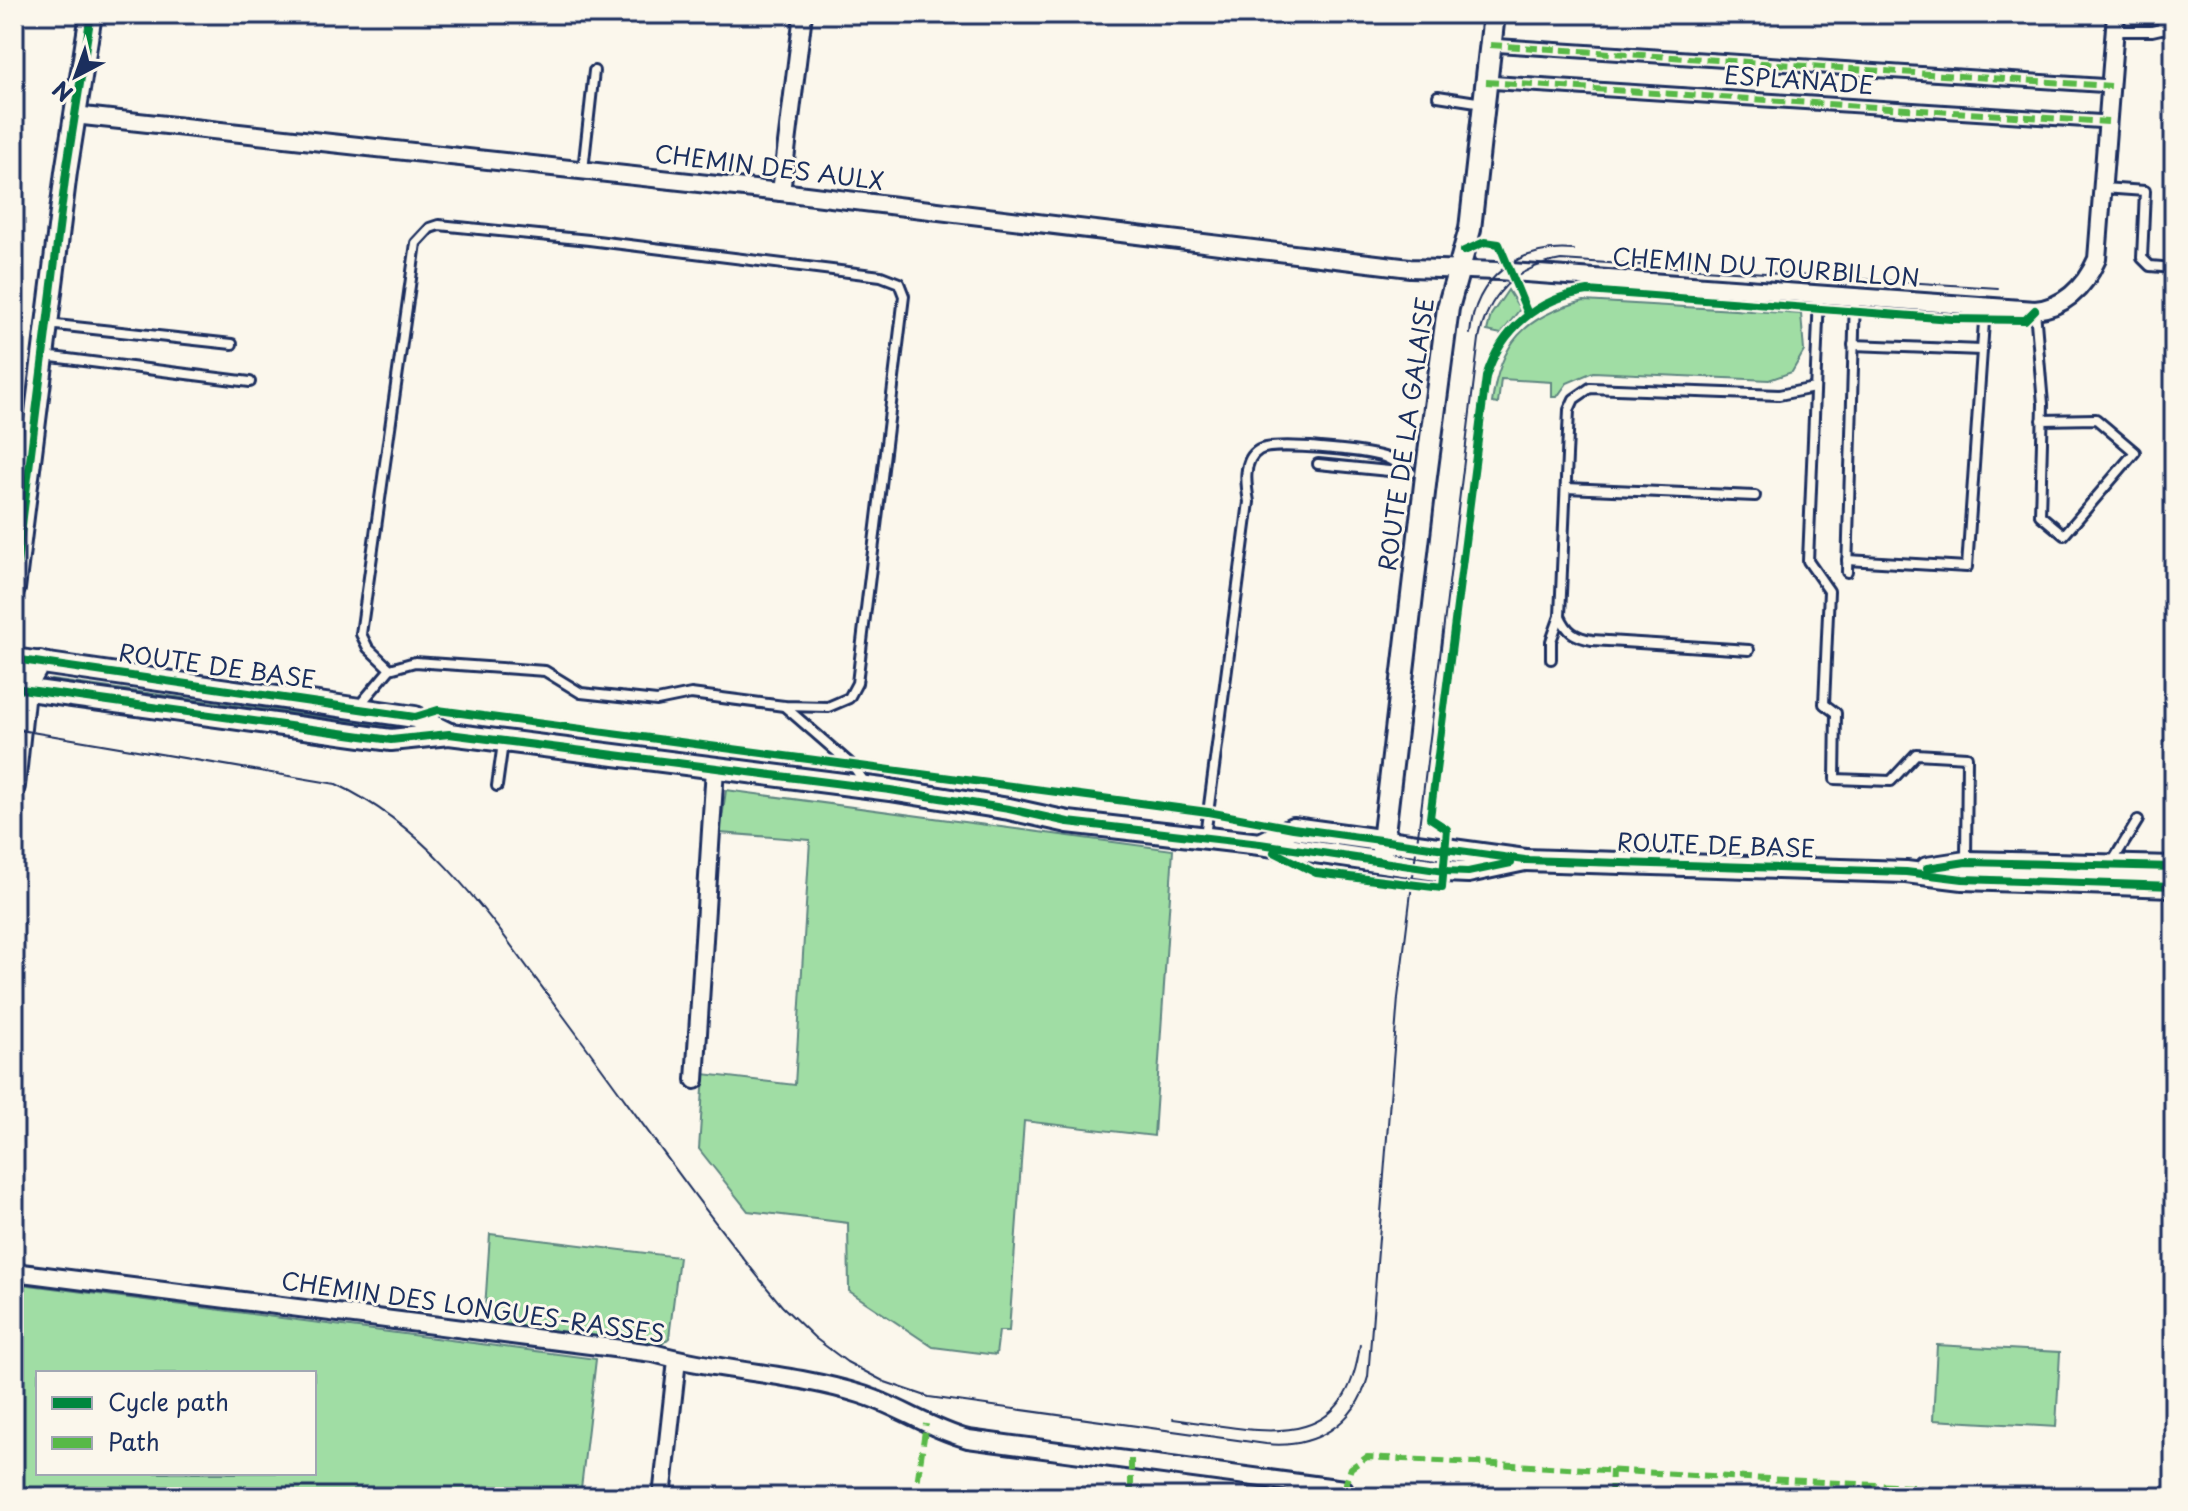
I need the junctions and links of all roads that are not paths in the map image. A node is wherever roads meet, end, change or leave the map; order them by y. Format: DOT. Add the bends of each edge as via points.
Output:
graph roads {
  1 [pos="91,14"];
  2 [pos="803,14"];
  3 [pos="1494,14"];
  4 [pos="2163,14"];
  5 [pos="2115,22"];
  6 [pos="2174,26"];
  7 [pos="2162,29"];
  8 [pos="1490,45"];
  9 [pos="594,71"];
  10 [pos="2111,86"];
  11 [pos="1485,93"];
  12 [pos="1438,96"];
  13 [pos="74,115"];
  14 [pos="2108,122"];
  15 [pos="583,171"];
  16 [pos="2103,188"];
  17 [pos="781,192"];
  18 [pos="2174,268"];
  19 [pos="1458,270"];
  20 [pos="1819,296"];
  21 [pos="1855,298"];
  22 [pos="1985,307"];
  23 [pos="2035,310"];
  24 [pos="47,324"];
  25 [pos="232,344"];
  26 [pos="1853,345"];
  27 [pos="1981,350"];
  28 [pos="44,356"];
  29 [pos="250,382"];
  30 [pos="1814,388"];
  31 [pos="2042,420"];
  32 [pos="1318,464"];
  33 [pos="1418,474"];
  34 [pos="1566,488"];
  35 [pos="1755,496"];
  36 [pos="1847,560"];
  37 [pos="1847,572"];
  38 [pos="14,589"];
  39 [pos="1560,616"];
  40 [pos="1749,650"];
  41 [pos="14,659"];
  42 [pos="1551,659"];
  43 [pos="40,662"];
  44 [pos="390,669"];
  45 [pos="14,670"];
  46 [pos="19,689"];
  47 [pos="784,706"];
  48 [pos="358,708"];
  49 [pos="449,734"];
  50 [pos="504,742"];
  51 [pos="715,768"];
  52 [pos="14,786"];
  53 [pos="497,786"];
  54 [pos="869,788"];
  55 [pos="2138,820"];
  56 [pos="1205,839"];
  57 [pos="1383,839"];
  58 [pos="1260,844"];
  59 [pos="1525,860"];
  60 [pos="1380,863"];
  61 [pos="2174,867"];
  62 [pos="1964,870"];
  63 [pos="2106,875"];
  64 [pos="2174,886"];
  65 [pos="695,1080"];
  66 [pos="14,1272"];
  67 [pos="677,1360"];
  68 [pos="1344,1493"];
  69 [pos="662,1497"];
  1 -- 13 [label="street"];
  2 -- 17 [label="street"];
  3 -- 8 [label="street, ROUTE DE LA GALAISE"];
  4 -- 7 [label="lane"];
  5 -- 7 [label="lane"];
  5 -- 10 [label="street"];
  6 -- 7 [label="lane"];
  8 -- 10 [label="street, ESPLANADE"];
  8 -- 11 [label="street, ROUTE DE LA GALAISE"];
  9 -- 15 [label="lane"];
  10 -- 14 [label="street"];
  11 -- 12 [label="lane"];
  11 -- 14 [label="street, ESPLANADE"];
  11 -- 19 [label="street, ROUTE DE LA GALAISE" via="1470,229"];
  13 -- 15 [label="street, CHEMIN DES AULX"];
  13 -- 24 [label="street"];
  14 -- 16 [label="street"];
  15 -- 17 [label="street, CHEMIN DES AULX"];
  16 -- 18 [label="lane" via="2145,191 2142,258 2150,266"];
  16 -- 23 [label="street, CHEMIN DU TOURBILLON" via="2097,259 2090,275 2069,298"];
  17 -- 19 [label="street, CHEMIN DES AULX" via="1291,255"];
  19 -- 20 [label="street, CHEMIN DU TOURBILLON"];
  19 -- 33 [label="street, ROUTE DE LA GALAISE"];
  20 -- 21 [label="street, CHEMIN DU TOURBILLON"];
  20 -- 30 [label="lane"];
  21 -- 22 [label="street, CHEMIN DU TOURBILLON"];
  21 -- 26 [label="lane"];
  22 -- 23 [label="street, CHEMIN DU TOURBILLON"];
  22 -- 27 [label="lane"];
  23 -- 31 [label="lane"];
  24 -- 25 [label="lane"];
  24 -- 28 [label="street"];
  26 -- 27 [label="lane"];
  26 -- 36 [label="lane"];
  27 -- 36 [label="lane" via="1967,567"];
  28 -- 29 [label="lane"];
  28 -- 38 [label="street" via="23,472"];
  30 -- 34 [label="lane" via="1779,395 1590,388 1569,410"];
  30 -- 62 [label="lane" via="1808,561 1829,591 1824,704 1836,713 1835,779 1891,781 1916,754 1967,757"];
  31 -- 31 [label="lane" via="2040,515 2064,535 2135,452 2096,419"];
  32 -- 33 [label="lane"];
  33 -- 56 [label="lane" via="1385,457 1274,446 1252,456"];
  33 -- 57 [label="street, ROUTE DE LA GALAISE"];
  34 -- 35 [label="lane"];
  34 -- 39 [label="lane"];
  36 -- 37 [label="lane"];
  39 -- 40 [label="lane" via="1577,637"];
  39 -- 42 [label="lane"];
  41 -- 43 [label="street, ROUTE DE BASE"];
  43 -- 46 [label="street"];
  43 -- 48 [label="street, ROUTE DE BASE"];
  44 -- 47 [label="lane" via="415,662 545,671 581,693 657,701 691,694"];
  44 -- 47 [label="lane" via="361,634 416,243 439,225 881,276 899,283 904,296 857,683 849,698 828,707"];
  44 -- 48 [label="lane"];
  45 -- 46 [label="street"];
  46 -- 49 [label="street, ROUTE DE BASE" via="391,740"];
  46 -- 52 [label="street"];
  47 -- 54 [label="lane" via="853,766"];
  48 -- 49 [label="street, ROUTE DE BASE" via="415,717"];
  49 -- 50 [label="street, ROUTE DE BASE"];
  50 -- 51 [label="street, ROUTE DE BASE"];
  50 -- 53 [label="lane"];
  51 -- 54 [label="street, ROUTE DE BASE"];
  51 -- 65 [label="street"];
  54 -- 56 [label="street, ROUTE DE BASE"];
  55 -- 63 [label="lane"];
  56 -- 58 [label="street, ROUTE DE BASE"];
  57 -- 58 [label="street, ROUTE DE BASE" via="1293,828"];
  57 -- 59 [label="street, ROUTE DE BASE"];
  57 -- 60 [label="street, ROUTE DE LA GALAISE"];
  58 -- 60 [label="street, ROUTE DE BASE"];
  59 -- 60 [label="street, ROUTE DE BASE" via="1468,872"];
  59 -- 62 [label="street, ROUTE DE BASE"];
  61 -- 63 [label="street, ROUTE DE BASE"];
  62 -- 63 [label="street, ROUTE DE BASE"];
  63 -- 64 [label="street, ROUTE DE BASE"];
  66 -- 67 [label="street, CHEMIN DES LONGUES-RASSES"];
  67 -- 68 [label="street, CHEMIN DES LONGUES-RASSES" via="863,1394 968,1439"];
  67 -- 69 [label="street"];
}
